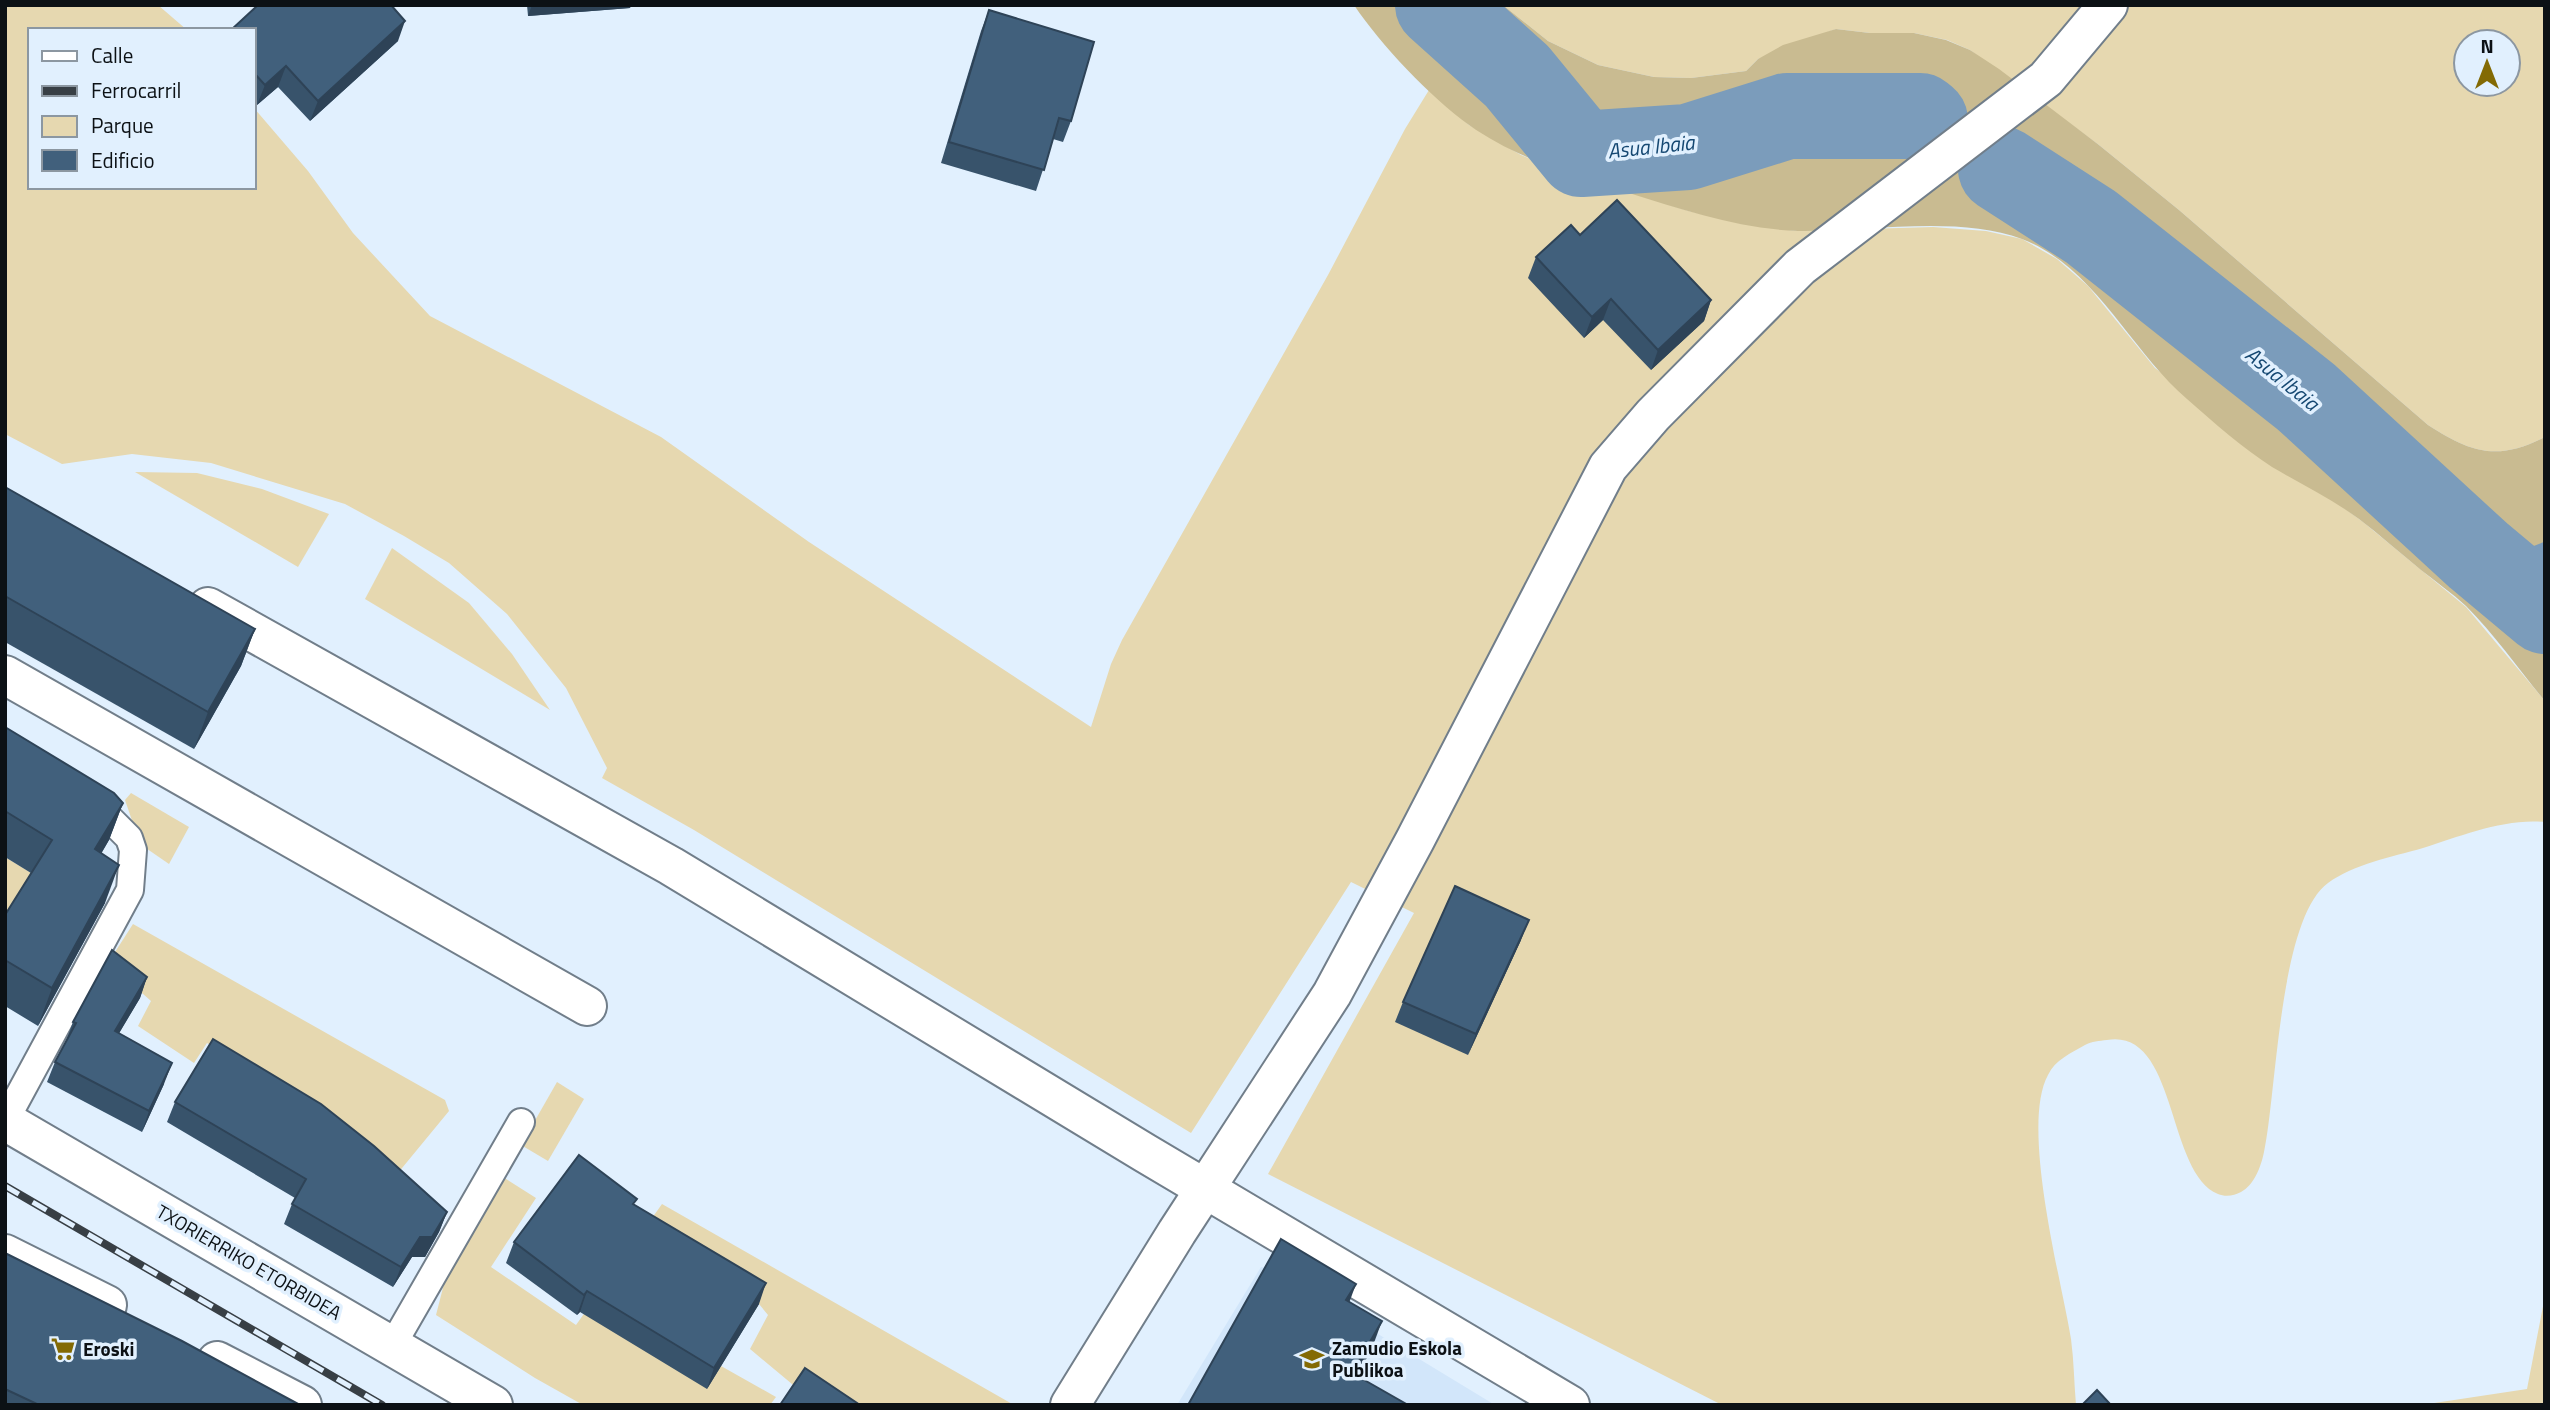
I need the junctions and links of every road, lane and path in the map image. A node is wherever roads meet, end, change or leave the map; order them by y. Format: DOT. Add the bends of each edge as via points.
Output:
graph roads {
  1 [pos="2108,5"];
  2 [pos="173,587"];
  3 [pos="5,675"];
  4 [pos="74,790"];
  5 [pos="587,1006"];
  6 [pos="5,1121"];
  7 [pos="521,1122"];
  8 [pos="1206,1188"];
  9 [pos="5,1254"];
  10 [pos="133,1318"];
  11 [pos="181,1343"];
  12 [pos="392,1346"];
  13 [pos="302,1405"];
  14 [pos="493,1405"];
  15 [pos="1070,1405"];
  16 [pos="1570,1405"];
  1 -- 8 [label="street" via="2046,79 1800,267 1653,415 1608,467 1332,994"];
  2 -- 8 [label="street" via="671,866"];
  3 -- 5 [label="street"];
  4 -- 6 [label="lane" via="96,803 129,838 133,850 130,890"];
  6 -- 12 [label="street, TXORIERRIKO ETORBIDEA"];
  7 -- 12 [label="lane"];
  8 -- 15 [label="street"];
  8 -- 16 [label="street"];
  9 -- 10 [label="street"];
  11 -- 13 [label="street"];
  12 -- 14 [label="street, TXORIERRIKO ETORBIDEA"];
}
